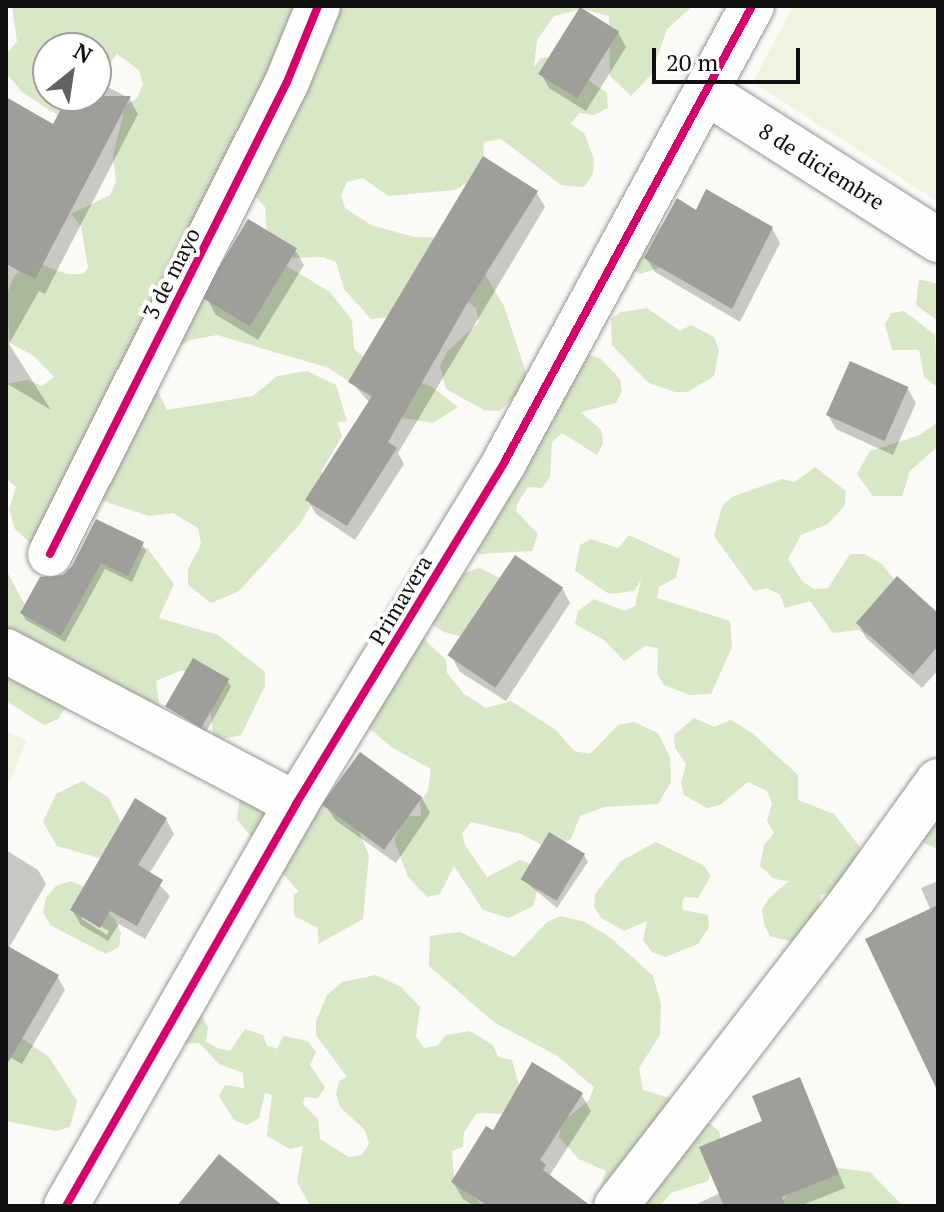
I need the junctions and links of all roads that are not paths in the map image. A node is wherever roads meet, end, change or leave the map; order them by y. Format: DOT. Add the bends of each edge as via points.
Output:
graph roads {
  1 [pos="318,6"];
  2 [pos="752,6"];
  3 [pos="707,93"];
  4 [pos="938,240"];
  5 [pos="50,554"];
  6 [pos="6,651"];
  7 [pos="938,781"];
  8 [pos="296,804"];
  9 [pos="73,1203"];
  10 [pos="616,1206"];
  1 -- 5 [label="street, 3 de mayo" via="287,82"];
  2 -- 3 [label="street, Primavera"];
  3 -- 4 [label="street, 8 de diciembre"];
  3 -- 8 [label="street, Primavera" via="505,461"];
  6 -- 8 [label="street"];
  7 -- 10 [label="street"];
  8 -- 9 [label="street, Primavera"];
}
